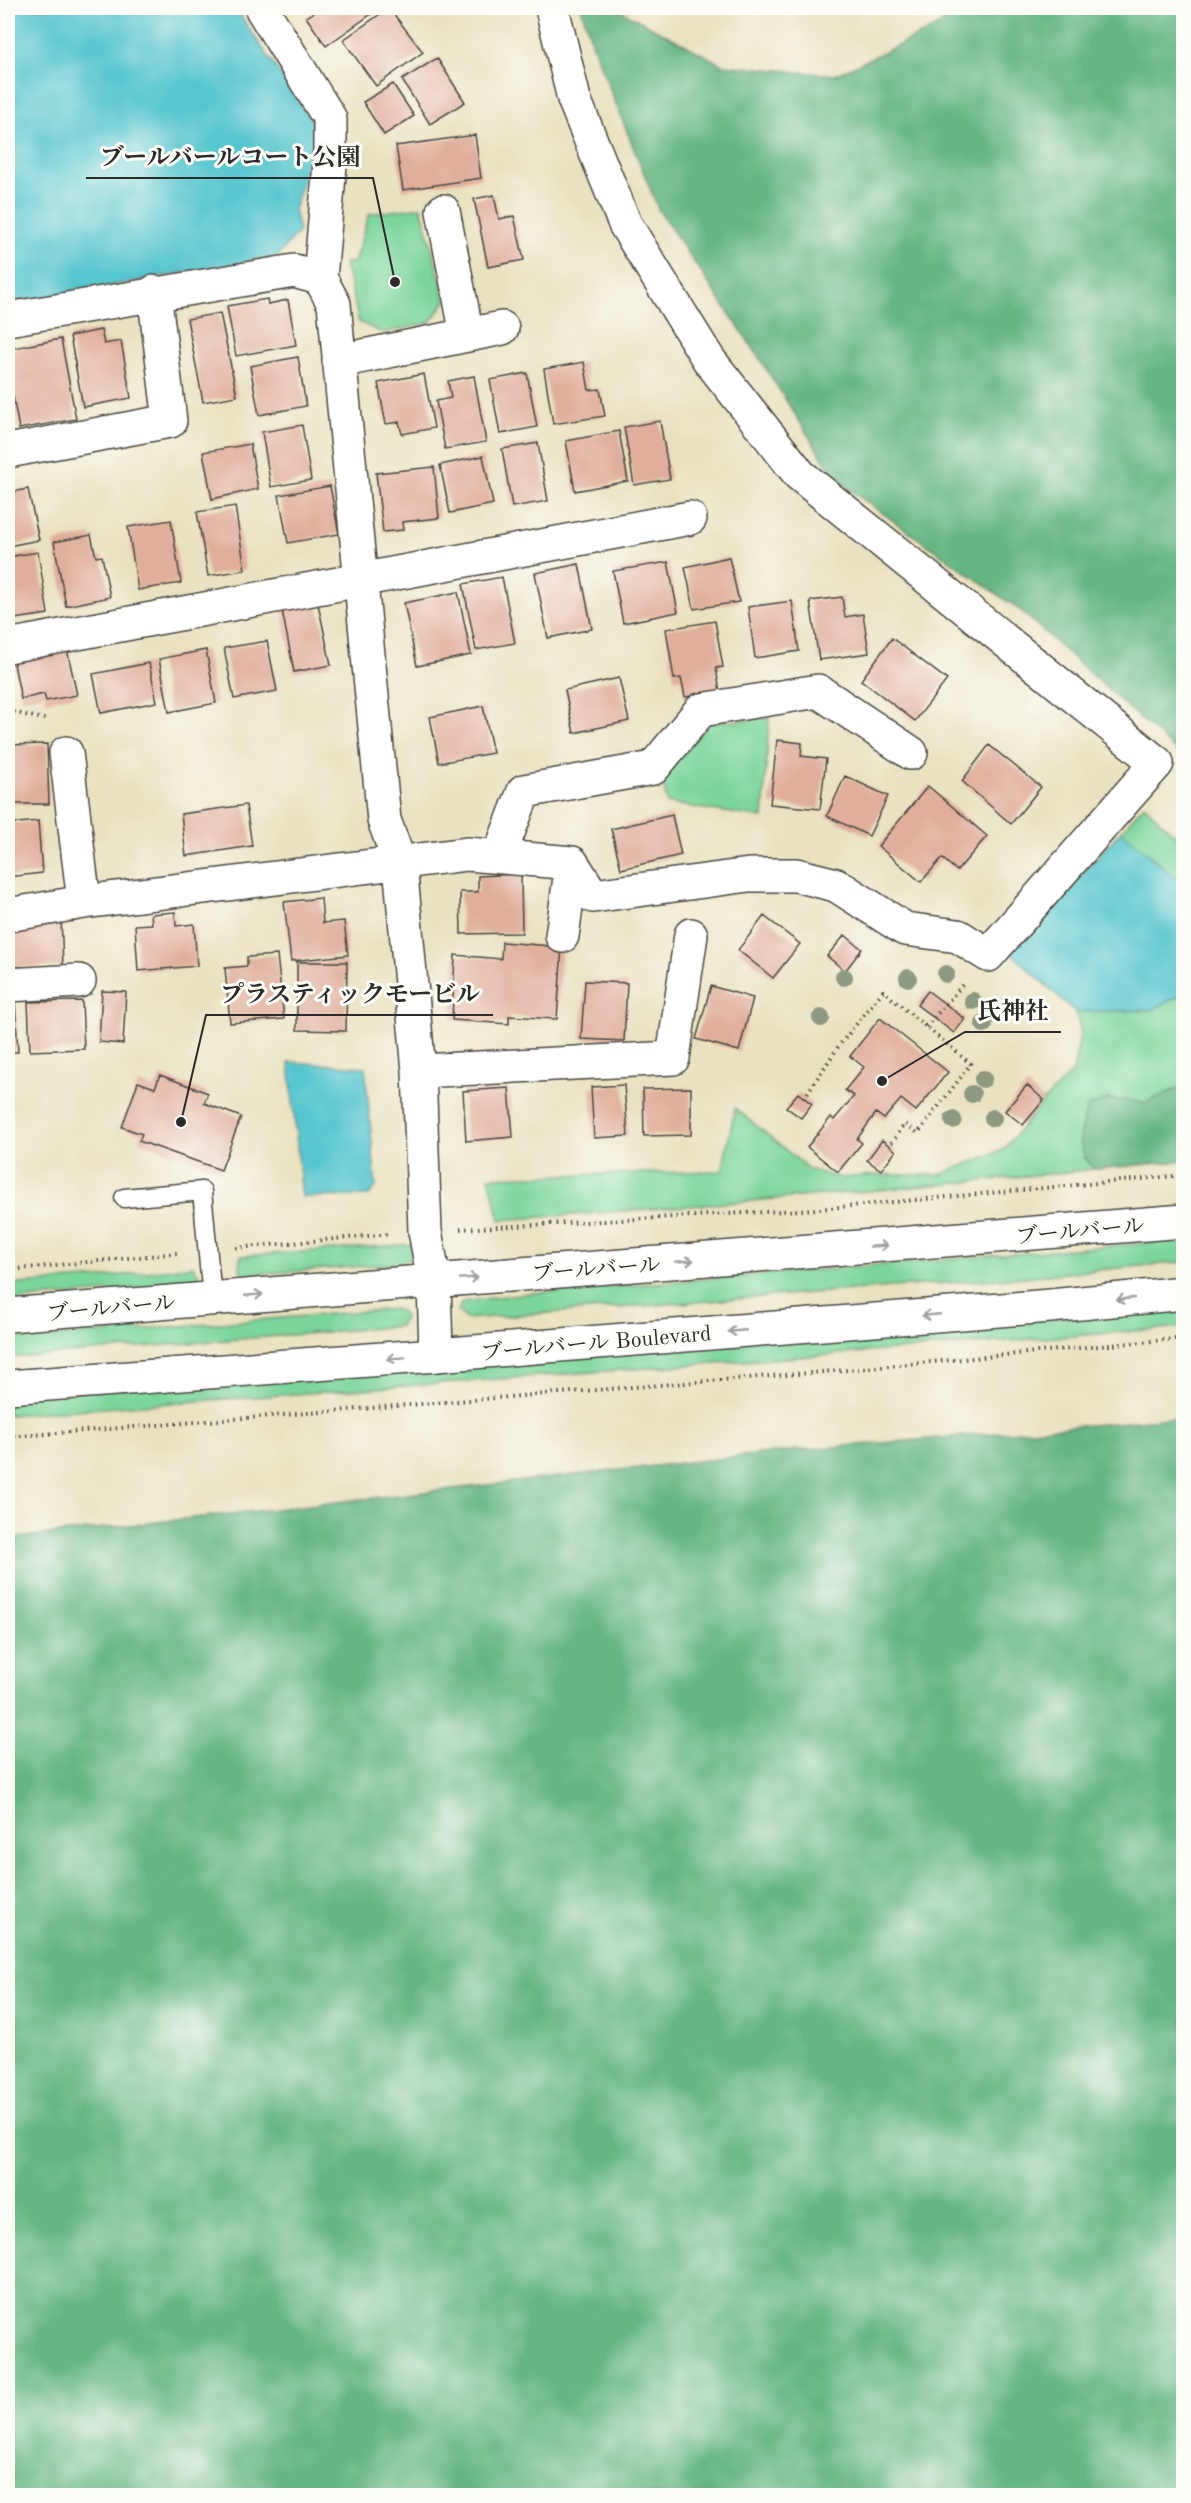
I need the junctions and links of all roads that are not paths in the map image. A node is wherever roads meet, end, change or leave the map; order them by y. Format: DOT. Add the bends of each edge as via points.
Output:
graph roads {
  1 [pos="552,8"];
  2 [pos="262,9"];
  3 [pos="443,211"];
  4 [pos="320,278"];
  5 [pos="154,292"];
  6 [pos="8,319"];
  7 [pos="502,328"];
  8 [pos="467,335"];
  9 [pos="339,361"];
  10 [pos="8,451"];
  11 [pos="690,518"];
  12 [pos="361,578"];
  13 [pos="8,646"];
  14 [pos="66,753"];
  15 [pos="911,753"];
  16 [pos="499,856"];
  17 [pos="572,863"];
  18 [pos="400,864"];
  19 [pos="84,902"];
  20 [pos="8,915"];
  21 [pos="691,935"];
  22 [pos="562,936"];
  23 [pos="79,981"];
  24 [pos="8,985"];
  25 [pos="419,1071"];
  26 [pos="124,1198"];
  27 [pos="1184,1221"];
  28 [pos="434,1280"];
  29 [pos="1184,1293"];
  30 [pos="212,1298"];
  31 [pos="8,1315"];
  32 [pos="436,1355"];
  33 [pos="8,1387"];
  1 -- 17 [label="street" via="574,99 625,224 709,360 800,475 1158,763 988,955 958,936 905,929 836,885 796,875 749,875 593,896"];
  2 -- 4 [label="street" via="330,118"];
  3 -- 8 [label="street"];
  4 -- 5 [label="street" via="294,271"];
  4 -- 9 [label="street" via="333,304"];
  5 -- 6 [label="street"];
  5 -- 10 [label="street" via="170,421"];
  7 -- 8 [label="street"];
  8 -- 9 [label="street"];
  9 -- 12 [label="street"];
  11 -- 12 [label="street"];
  12 -- 13 [label="street"];
  12 -- 18 [label="street" via="384,820"];
  14 -- 19 [label="street"];
  15 -- 16 [label="street" via="818,691 701,710 653,768 524,791"];
  16 -- 17 [label="street"];
  16 -- 18 [label="street" via="467,854"];
  17 -- 22 [label="street"];
  18 -- 19 [label="street"];
  18 -- 25 [label="street"];
  19 -- 20 [label="street"];
  21 -- 25 [label="street" via="673,1058"];
  23 -- 24 [label="street"];
  25 -- 28 [label="street" via="425,1231"];
  26 -- 30 [label="lane" via="202,1191"];
  28 -- 27 [label="street, ブールバール, one-way"];
  30 -- 28 [label="street, ブールバール, one-way"];
  28 -- 32 [label="street"];
  29 -- 32 [label="street, ブールバール Boulevard, one-way"];
  30 -- 31 [label="street, ブールバール"];
  32 -- 33 [label="street, ブールバール Boulevard, one-way"];
}
